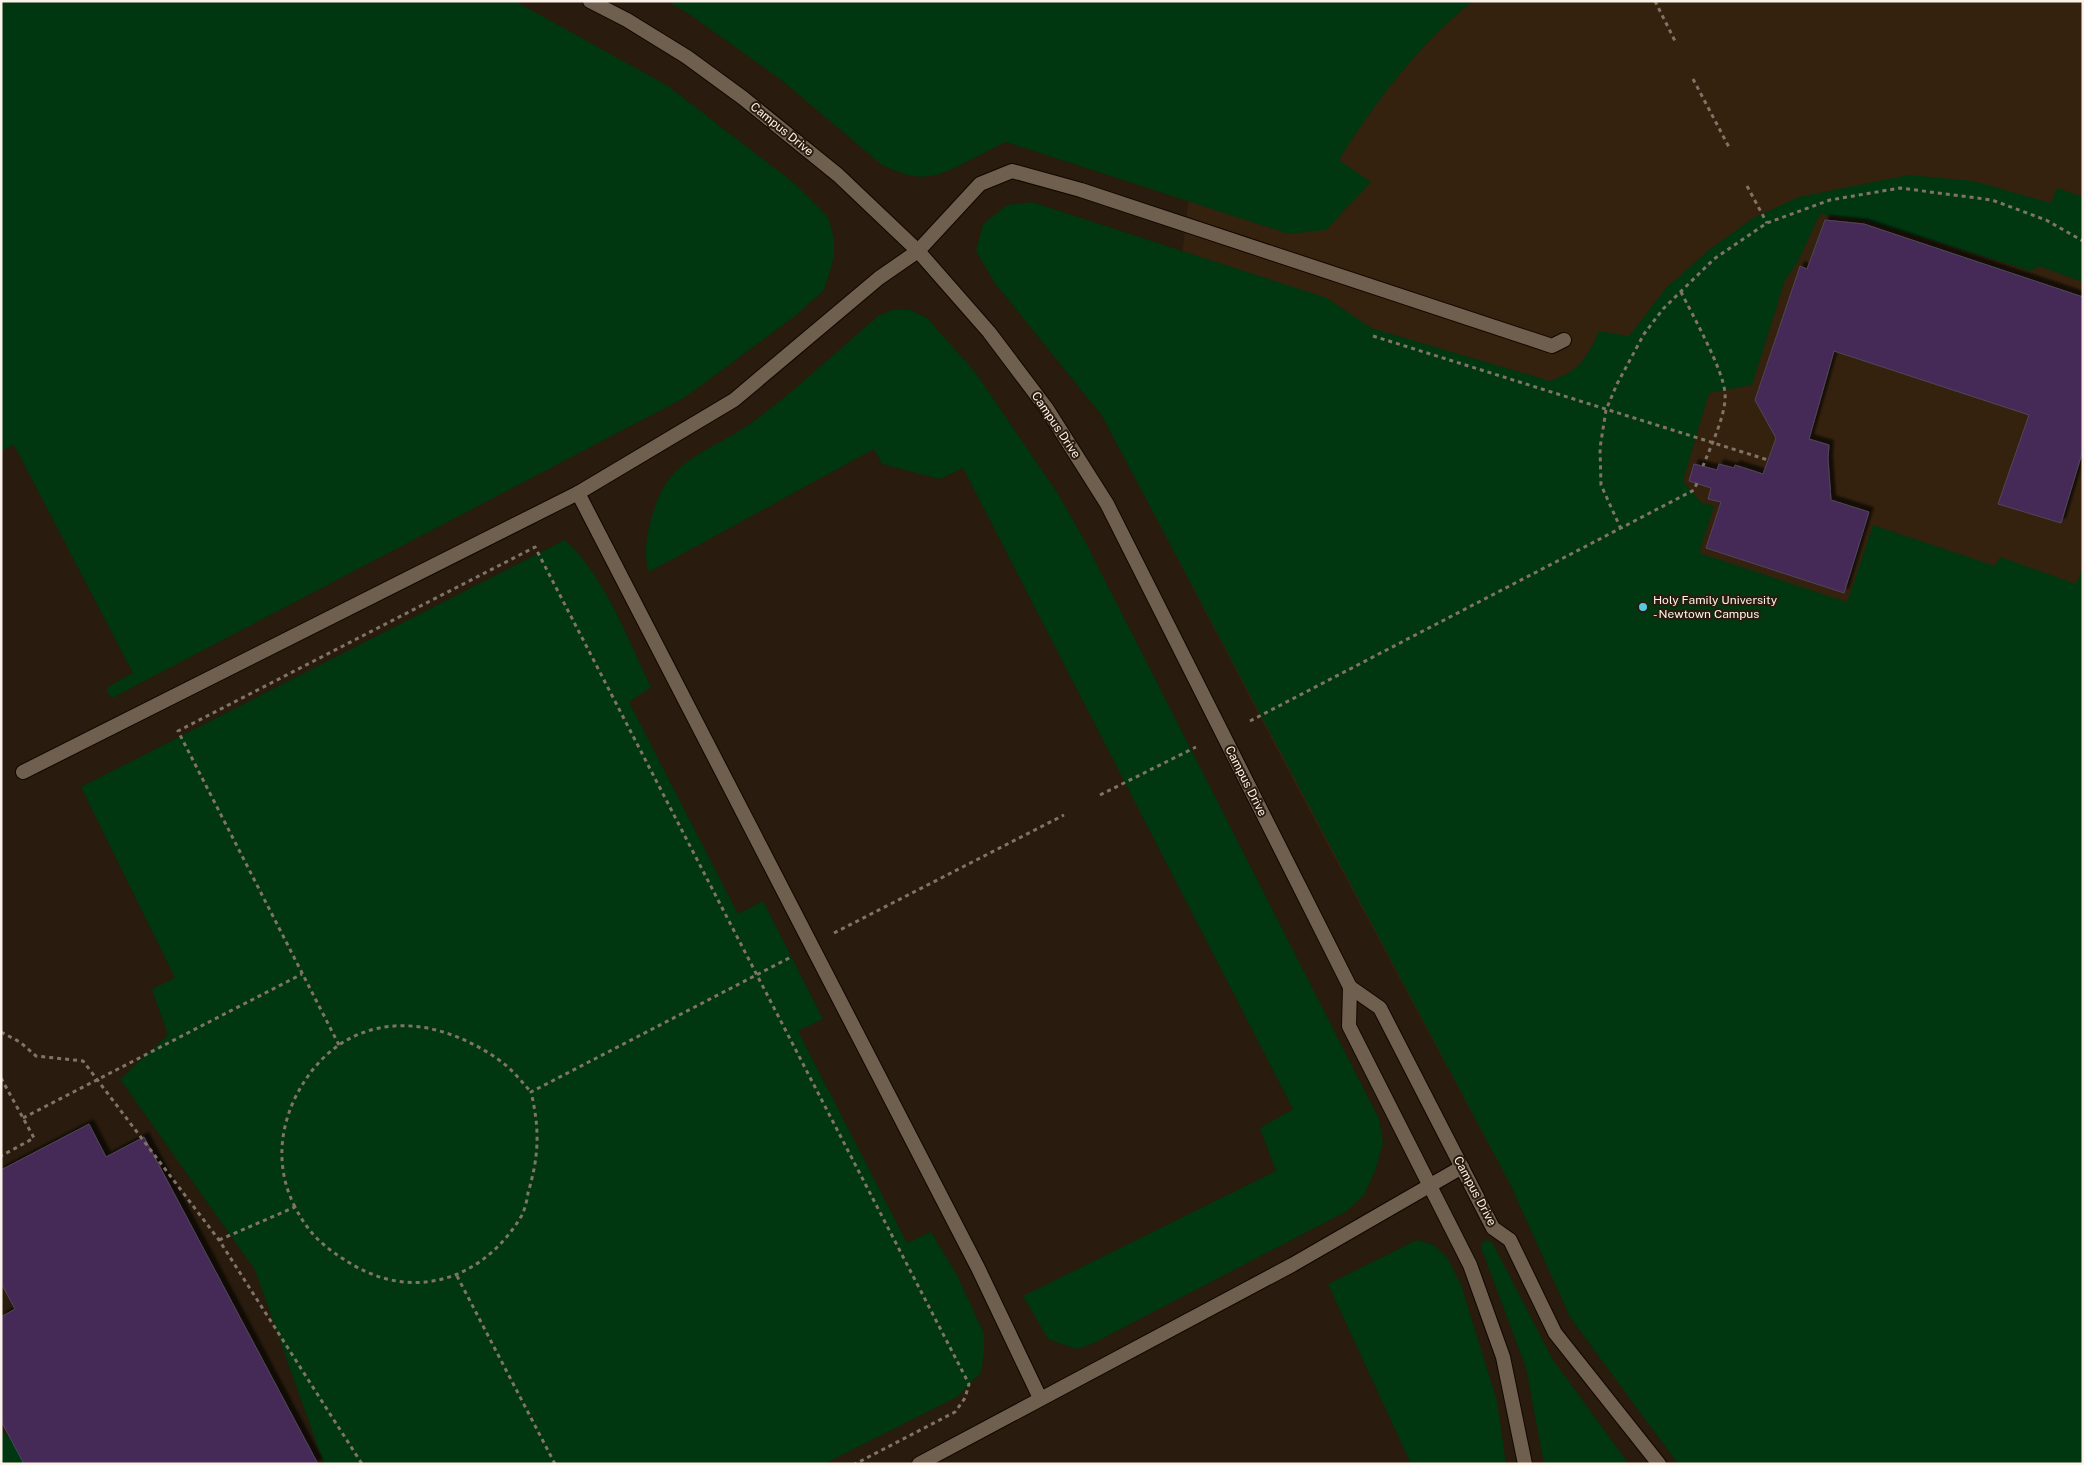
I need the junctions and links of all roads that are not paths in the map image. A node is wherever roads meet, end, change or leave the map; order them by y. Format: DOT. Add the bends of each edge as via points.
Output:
graph roads {
  1 [pos="590,1"];
  2 [pos="918,251"];
  3 [pos="1564,340"];
  4 [pos="578,493"];
  5 [pos="23,772"];
  6 [pos="1350,987"];
  7 [pos="1462,1167"];
  8 [pos="1430,1185"];
  9 [pos="1040,1398"];
  10 [pos="919,1464"];
  11 [pos="1525,1464"];
  12 [pos="1659,1464"];
  1 -- 2 [label="street, Campus Drive" via="686,57 743,98 838,175"];
  2 -- 3 [label="street" via="980,184 1012,171 1081,190 1552,346"];
  2 -- 4 [label="street" via="879,278 734,400"];
  2 -- 6 [label="street, Campus Drive" via="989,332 1047,409 1107,504"];
  4 -- 5 [label="street"];
  4 -- 9 [label="street" via="973,1260"];
  6 -- 7 [label="street, Campus Drive" via="1380,1008"];
  6 -- 8 [label="street, Campus Drive" via="1349,1026"];
  7 -- 8 [label="street"];
  7 -- 12 [label="street, Campus Drive" via="1493,1228 1510,1240 1555,1332"];
  8 -- 9 [label="street" via="1292,1265"];
  8 -- 11 [label="street, Campus Drive" via="1470,1265 1503,1357"];
  9 -- 10 [label="street"];
}
